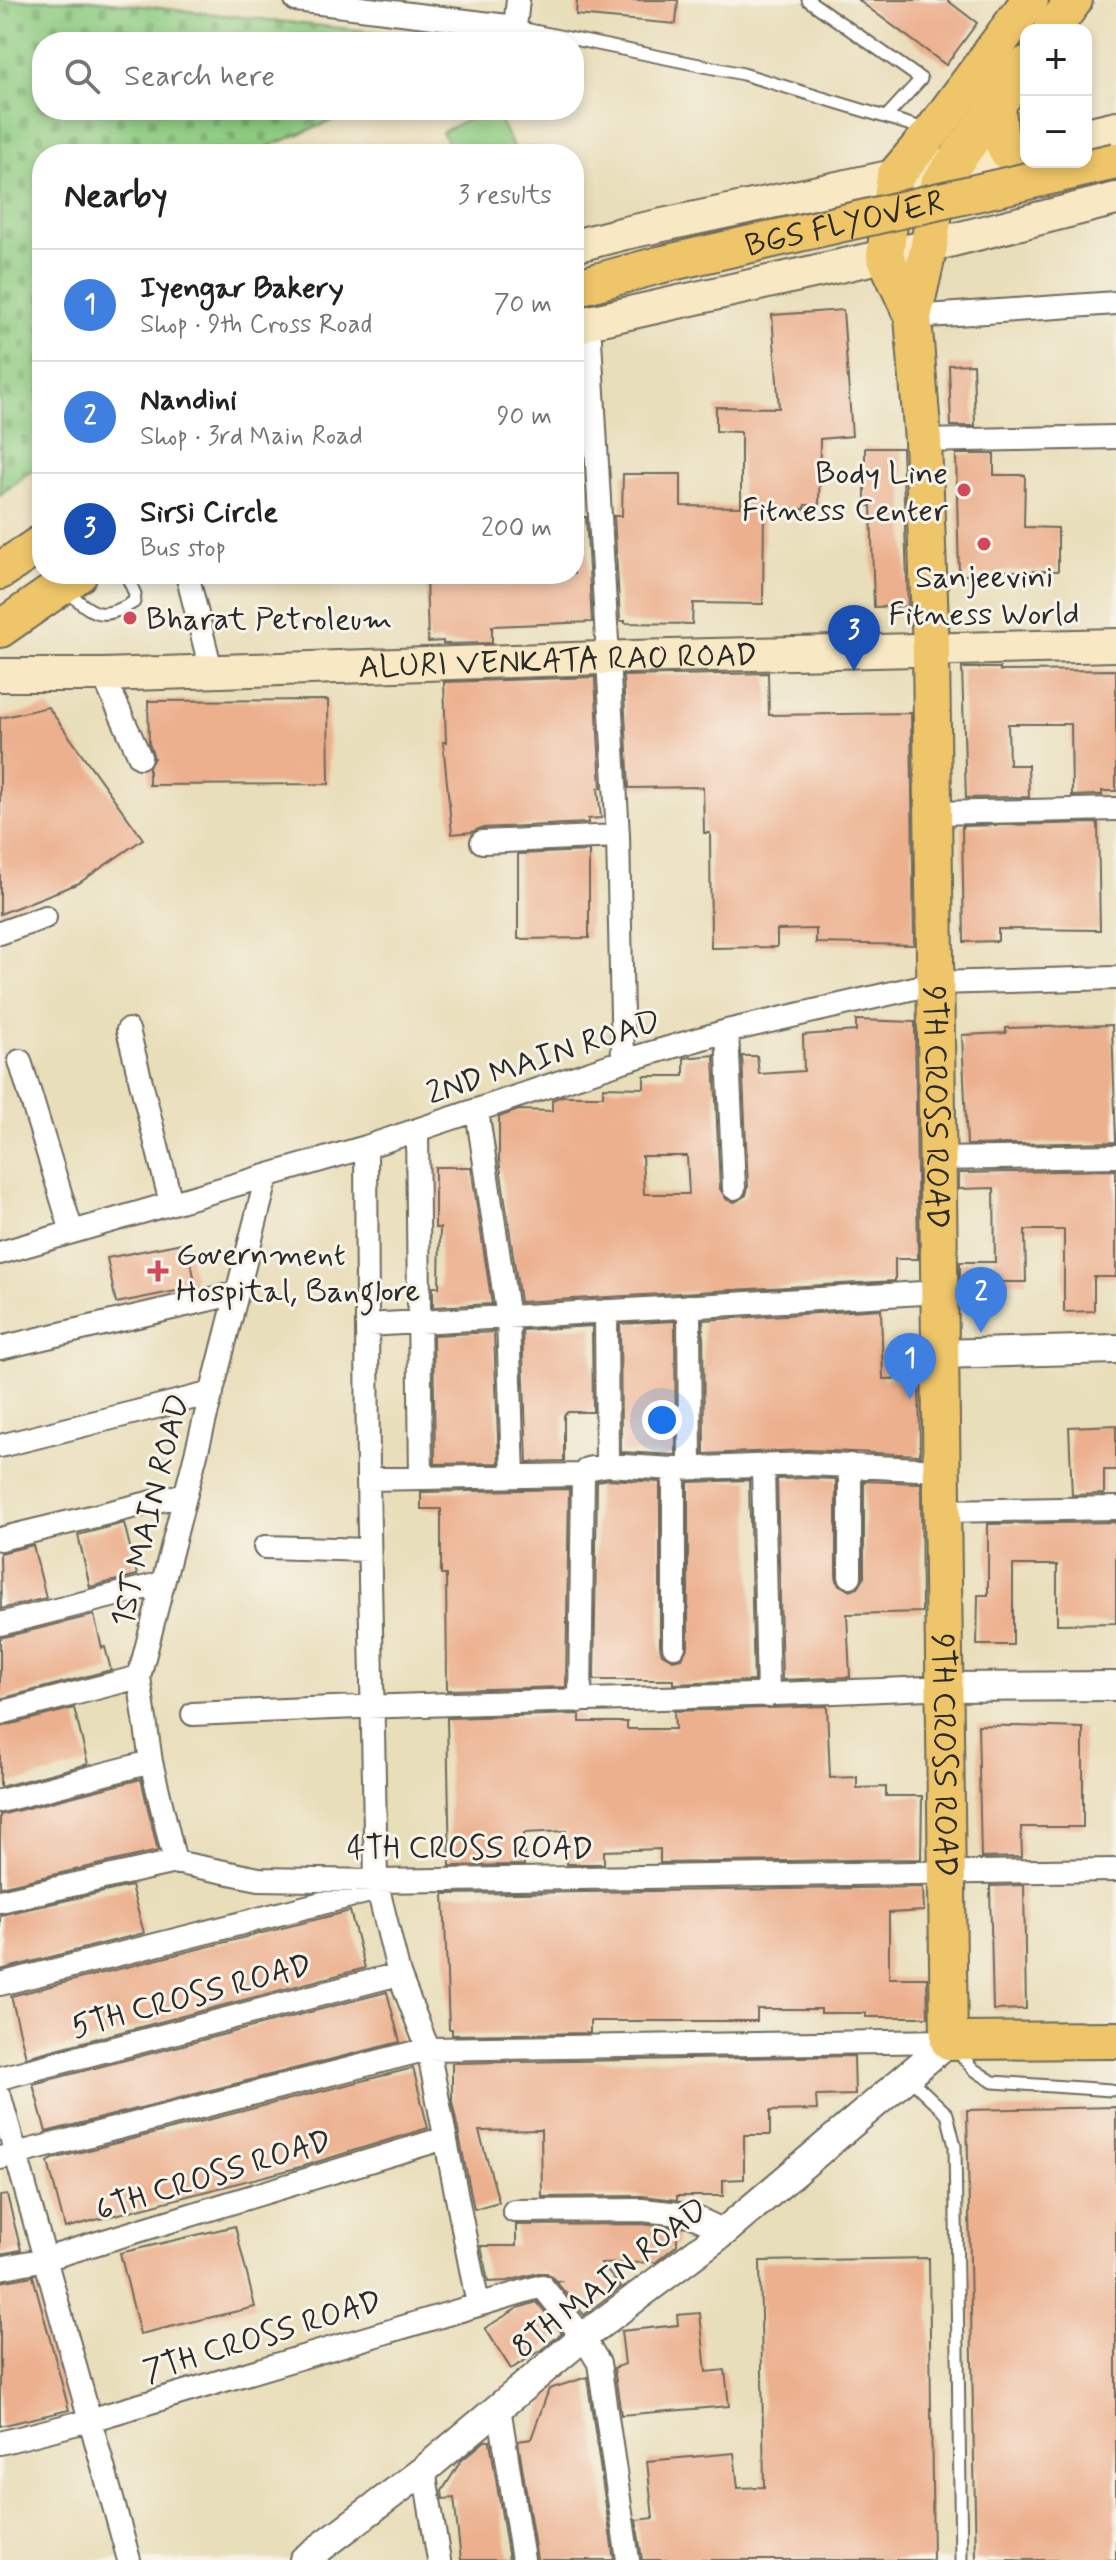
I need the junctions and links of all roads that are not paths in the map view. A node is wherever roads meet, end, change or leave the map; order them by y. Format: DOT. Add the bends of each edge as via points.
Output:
graph roads {
  1 [pos="300,0"];
  2 [pos="518,0"];
  3 [pos="808,0"];
  4 [pos="1030,0"];
  5 [pos="1074,0"];
  6 [pos="380,5"];
  7 [pos="446,9"];
  8 [pos="1056,24"];
  9 [pos="515,27"];
  10 [pos="539,32"];
  11 [pos="584,41"];
  12 [pos="1020,73"];
  13 [pos="997,103"];
  14 [pos="886,117"];
  15 [pos="1116,127"];
  16 [pos="1092,133"];
  17 [pos="949,144"];
  18 [pos="1017,150"];
  19 [pos="1116,161"];
  20 [pos="895,176"];
  21 [pos="1116,180"];
  22 [pos="1116,199"];
  23 [pos="584,243"];
  24 [pos="929,246"];
  25 [pos="885,256"];
  26 [pos="584,285"];
  27 [pos="1116,303"];
  28 [pos="584,317"];
  29 [pos="913,317"];
  30 [pos="584,318"];
  31 [pos="584,376"];
  32 [pos="1116,437"];
  33 [pos="923,441"];
  34 [pos="32,550"];
  35 [pos="0,571"];
  36 [pos="64,584"];
  37 [pos="73,584"];
  38 [pos="130,584"];
  39 [pos="190,584"];
  40 [pos="0,629"];
  41 [pos="1116,645"];
  42 [pos="931,650"];
  43 [pos="609,658"];
  44 [pos="211,670"];
  45 [pos="0,675"];
  46 [pos="103,675"];
  47 [pos="140,757"];
  48 [pos="1116,809"];
  49 [pos="933,813"];
  50 [pos="618,836"];
  51 [pos="482,842"];
  52 [pos="45,917"];
  53 [pos="0,933"];
  54 [pos="1116,978"];
  55 [pos="936,983"];
  56 [pos="128,1030"];
  57 [pos="727,1031"];
  58 [pos="20,1061"];
  59 [pos="623,1061"];
  60 [pos="477,1110"];
  61 [pos="417,1130"];
  62 [pos="366,1147"];
  63 [pos="1116,1156"];
  64 [pos="938,1159"];
  65 [pos="267,1176"];
  66 [pos="734,1188"];
  67 [pos="171,1203"];
  68 [pos="72,1232"];
  69 [pos="0,1253"];
  70 [pos="940,1292"];
  71 [pos="237,1293"];
  72 [pos="689,1306"];
  73 [pos="606,1311"];
  74 [pos="508,1318"];
  75 [pos="420,1322"];
  76 [pos="367,1325"];
  77 [pos="0,1348"];
  78 [pos="1116,1349"];
  79 [pos="940,1354"];
  80 [pos="212,1393"];
  81 [pos="0,1446"];
  82 [pos="607,1465"];
  83 [pos="850,1465"];
  84 [pos="682,1468"];
  85 [pos="763,1468"];
  86 [pos="942,1470"];
  87 [pos="583,1475"];
  88 [pos="513,1476"];
  89 [pos="421,1478"];
  90 [pos="368,1479"];
  91 [pos="186,1494"];
  92 [pos="1116,1508"];
  93 [pos="943,1511"];
  94 [pos="0,1539"];
  95 [pos="265,1547"];
  96 [pos="369,1550"];
  97 [pos="850,1576"];
  98 [pos="163,1583"];
  99 [pos="0,1624"];
  100 [pos="674,1646"];
  101 [pos="139,1677"];
  102 [pos="1116,1686"];
  103 [pos="945,1687"];
  104 [pos="768,1696"];
  105 [pos="580,1701"];
  106 [pos="372,1705"];
  107 [pos="0,1713"];
  108 [pos="193,1714"];
  109 [pos="151,1762"];
  110 [pos="0,1801"];
  111 [pos="175,1862"];
  112 [pos="1116,1870"];
  113 [pos="947,1874"];
  114 [pos="377,1885"];
  115 [pos="0,1901"];
  116 [pos="399,1974"];
  117 [pos="0,1984"];
  118 [pos="1116,2040"];
  119 [pos="949,2041"];
  120 [pos="428,2049"];
  121 [pos="907,2077"];
  122 [pos="0,2078"];
  123 [pos="1111,2090"];
  124 [pos="0,2097"];
  125 [pos="445,2138"];
  126 [pos="8,2156"];
  127 [pos="514,2211"];
  128 [pos="725,2231"];
  129 [pos="45,2259"];
  130 [pos="0,2268"];
  131 [pos="478,2305"];
  132 [pos="583,2337"];
  133 [pos="499,2407"];
  134 [pos="90,2420"];
  135 [pos="0,2443"];
  136 [pos="424,2470"];
  137 [pos="330,2551"];
  138 [pos="129,2560"];
  139 [pos="304,2560"];
  140 [pos="439,2560"];
  141 [pos="523,2560"];
  142 [pos="628,2560"];
  143 [pos="961,2560"];
  1 -- 6 [label="street"];
  2 -- 9 [label="street"];
  3 -- 14 [label="lane" via="921,79"];
  4 -- 17 [label="main road"];
  5 -- 8 [label="main road"];
  6 -- 7 [label="street"];
  7 -- 9 [label="street"];
  9 -- 10 [label="lane"];
  11 -- 14 [label="lane" via="743,74"];
  12 -- 13 [label="main road"];
  13 -- 17 [label="main road"];
  13 -- 18 [label="main road" via="999,134"];
  14 -- 17 [label="lane"];
  15 -- 16 [label="main road"];
  17 -- 18 [label="main road"];
  17 -- 20 [label="main road"];
  17 -- 24 [label="main road"];
  19 -- 26 [label="main road, BGS FLYOVER, bridge"];
  20 -- 23 [label="main road"];
  20 -- 25 [label="main road"];
  21 -- 28 [label="main road, BGS FLYOVER" via="988,213 681,278"];
  22 -- 24 [label="main road"];
  24 -- 25 [label="main road"];
  24 -- 29 [label="main road"];
  25 -- 29 [label="main road"];
  25 -- 30 [label="main road"];
  27 -- 29 [label="street"];
  29 -- 33 [label="main road, 9TH CROSS ROAD"];
  31 -- 43 [label="street"];
  32 -- 33 [label="street"];
  33 -- 42 [label="main road, 9TH CROSS ROAD"];
  34 -- 35 [label="main road"];
  36 -- 40 [label="main road"];
  37 -- 38 [label="lane" via="92,613 105,615 134,602"];
  39 -- 44 [label="street"];
  41 -- 42 [label="main road, ALURI VENKATA RAO ROAD"];
  42 -- 43 [label="main road, ALURI VENKATA RAO ROAD"];
  42 -- 49 [label="main road, 9TH CROSS ROAD"];
  43 -- 44 [label="main road, ALURI VENKATA RAO ROAD"];
  43 -- 50 [label="street"];
  44 -- 46 [label="main road, ALURI VENKATA RAO ROAD"];
  45 -- 46 [label="main road, ALURI VENKATA RAO ROAD"];
  46 -- 47 [label="street"];
  48 -- 49 [label="street"];
  49 -- 55 [label="main road, 9TH CROSS ROAD"];
  50 -- 51 [label="street"];
  50 -- 59 [label="street"];
  52 -- 53 [label="street"];
  54 -- 55 [label="street, 2ND MAIN ROAD"];
  55 -- 57 [label="street, 2ND MAIN ROAD"];
  55 -- 64 [label="main road, 9TH CROSS ROAD"];
  56 -- 67 [label="street"];
  57 -- 59 [label="street, 2ND MAIN ROAD"];
  57 -- 66 [label="street"];
  58 -- 68 [label="street"];
  59 -- 60 [label="street, 2ND MAIN ROAD"];
  60 -- 61 [label="street, 2ND MAIN ROAD"];
  60 -- 74 [label="street"];
  61 -- 62 [label="street, 2ND MAIN ROAD"];
  61 -- 75 [label="street"];
  62 -- 65 [label="street, 2ND MAIN ROAD"];
  62 -- 76 [label="street"];
  63 -- 64 [label="street"];
  64 -- 70 [label="main road, 9TH CROSS ROAD"];
  65 -- 67 [label="street, 2ND MAIN ROAD"];
  65 -- 71 [label="street, 1ST MAIN ROAD"];
  67 -- 68 [label="street, 2ND MAIN ROAD"];
  68 -- 69 [label="street, 2ND MAIN ROAD"];
  70 -- 72 [label="street"];
  70 -- 79 [label="main road, 9TH CROSS ROAD"];
  71 -- 77 [label="street"];
  71 -- 80 [label="street, 1ST MAIN ROAD"];
  72 -- 73 [label="street"];
  72 -- 84 [label="street"];
  73 -- 74 [label="street"];
  73 -- 82 [label="street"];
  74 -- 75 [label="street"];
  74 -- 88 [label="street"];
  75 -- 76 [label="street"];
  75 -- 89 [label="street"];
  76 -- 90 [label="street"];
  78 -- 79 [label="street"];
  79 -- 86 [label="main road, 9TH CROSS ROAD"];
  80 -- 81 [label="street"];
  80 -- 91 [label="street, 1ST MAIN ROAD"];
  82 -- 84 [label="street"];
  82 -- 87 [label="street"];
  83 -- 85 [label="street"];
  83 -- 86 [label="street"];
  83 -- 97 [label="street"];
  84 -- 85 [label="street"];
  84 -- 100 [label="street"];
  85 -- 104 [label="street"];
  86 -- 93 [label="main road, 9TH CROSS ROAD"];
  87 -- 88 [label="street"];
  87 -- 105 [label="street"];
  88 -- 89 [label="street"];
  89 -- 90 [label="street"];
  90 -- 96 [label="street"];
  91 -- 94 [label="street"];
  91 -- 98 [label="street, 1ST MAIN ROAD"];
  92 -- 93 [label="street"];
  93 -- 103 [label="main road, 9TH CROSS ROAD"];
  95 -- 96 [label="street"];
  96 -- 106 [label="street"];
  98 -- 99 [label="street"];
  98 -- 101 [label="street, 1ST MAIN ROAD"];
  101 -- 107 [label="street"];
  101 -- 109 [label="street, 1ST MAIN ROAD"];
  102 -- 103 [label="street"];
  103 -- 104 [label="street"];
  103 -- 113 [label="main road, 9TH CROSS ROAD"];
  104 -- 105 [label="street"];
  105 -- 106 [label="street"];
  106 -- 108 [label="street"];
  106 -- 114 [label="street"];
  109 -- 110 [label="street"];
  109 -- 111 [label="street, 1ST MAIN ROAD"];
  111 -- 114 [label="street, 4TH CROSS ROAD" via="259,1879"];
  111 -- 115 [label="street, 4TH CROSS ROAD"];
  112 -- 113 [label="street, 4TH CROSS ROAD"];
  113 -- 114 [label="street, 4TH CROSS ROAD"];
  113 -- 119 [label="main road, 9TH CROSS ROAD"];
  114 -- 116 [label="street"];
  114 -- 117 [label="street"];
  116 -- 120 [label="street"];
  116 -- 122 [label="street, 5TH CROSS ROAD"];
  118 -- 119 [label="main road"];
  119 -- 120 [label="street"];
  119 -- 121 [label="street, 8TH MAIN ROAD"];
  119 -- 123 [label="lane" via="973,2069 993,2082"];
  120 -- 125 [label="street"];
  120 -- 126 [label="street"];
  121 -- 128 [label="street, 8TH MAIN ROAD"];
  121 -- 143 [label="lane" via="947,2114 955,2146"];
  124 -- 126 [label="street"];
  125 -- 129 [label="street, 6TH CROSS ROAD"];
  125 -- 131 [label="street"];
  126 -- 129 [label="street"];
  127 -- 128 [label="street" via="642,2210 690,2215"];
  128 -- 132 [label="street, 8TH MAIN ROAD"];
  129 -- 130 [label="street, 6TH CROSS ROAD"];
  129 -- 134 [label="street"];
  131 -- 132 [label="street, 7TH CROSS ROAD" via="542,2286"];
  131 -- 134 [label="street, 7TH CROSS ROAD"];
  132 -- 133 [label="street, 8TH MAIN ROAD"];
  132 -- 142 [label="street" via="599,2363"];
  133 -- 136 [label="street, 8TH MAIN ROAD"];
  133 -- 141 [label="street"];
  134 -- 135 [label="street, 7TH CROSS ROAD"];
  134 -- 138 [label="street"];
  136 -- 137 [label="street, 8TH MAIN ROAD"];
  136 -- 140 [label="street"];
  137 -- 139 [label="street, 8TH MAIN ROAD"];
}
